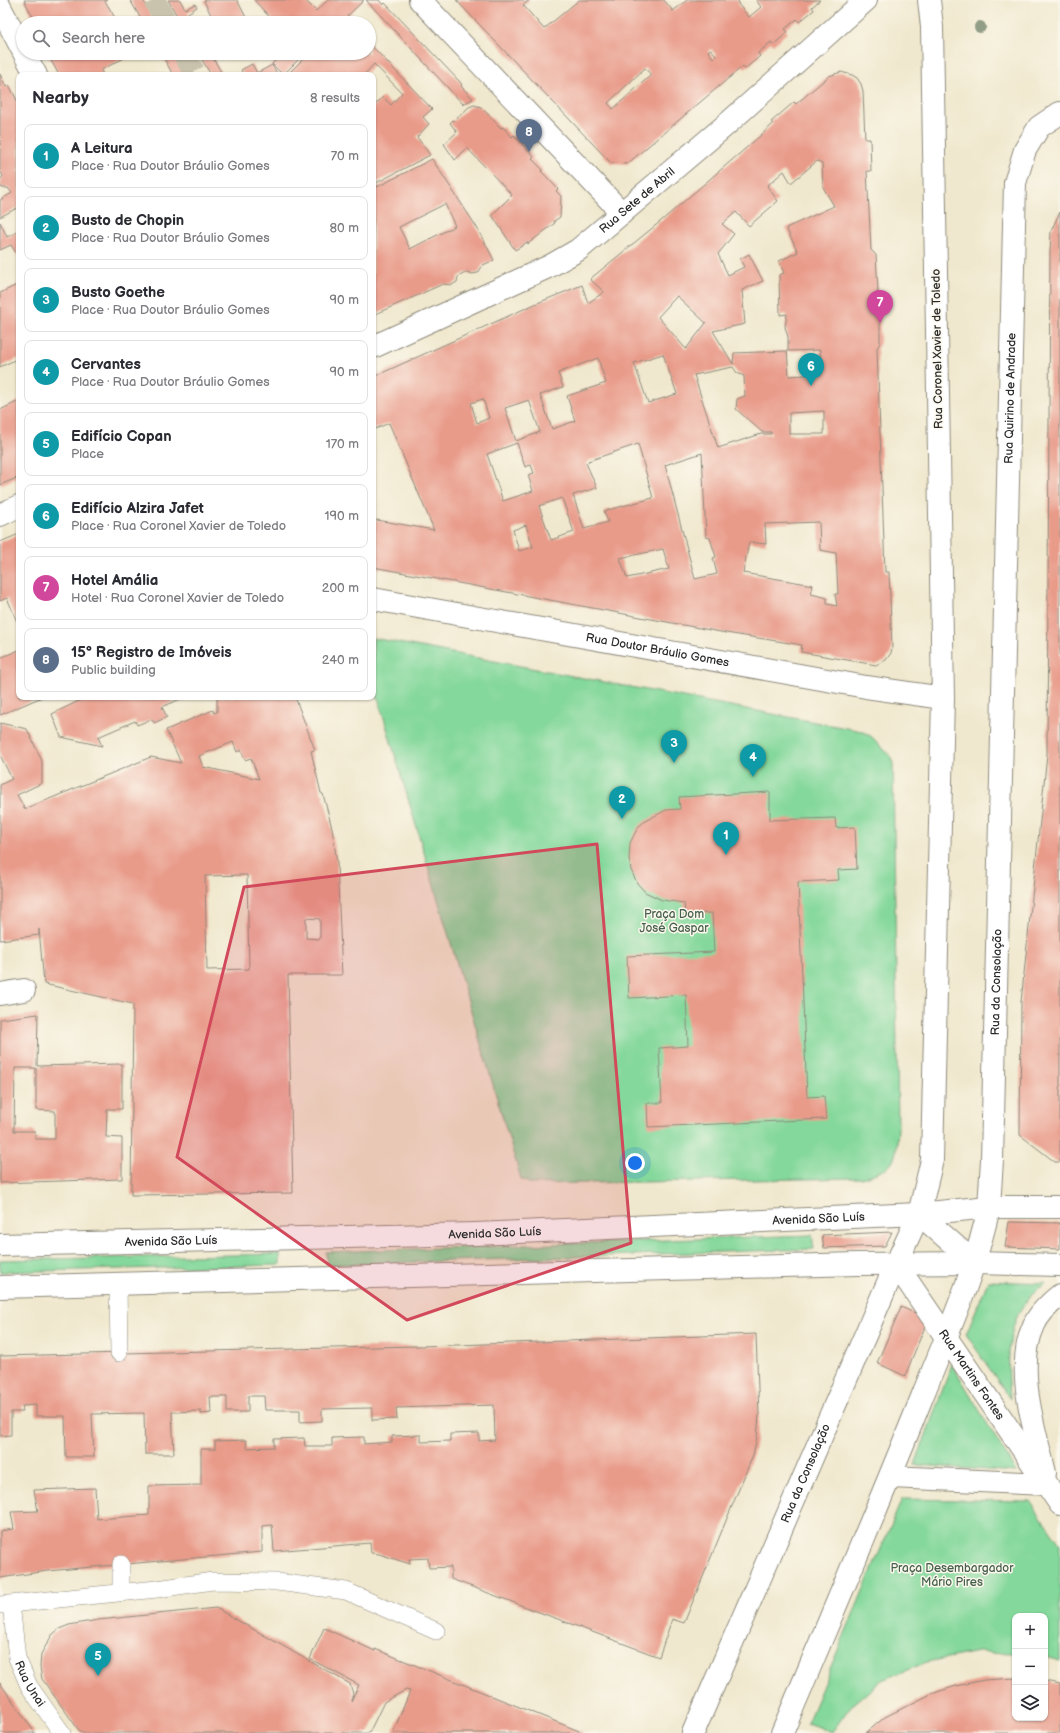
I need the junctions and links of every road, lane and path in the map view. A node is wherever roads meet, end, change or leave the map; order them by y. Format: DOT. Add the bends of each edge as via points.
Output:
graph roads {
  1 [pos="420,0"];
  2 [pos="866,0"];
  3 [pos="929,0"];
  4 [pos="0,7"];
  5 [pos="16,37"];
  6 [pos="28,60"];
  7 [pos="34,72"];
  8 [pos="1060,113"];
  9 [pos="622,213"];
  10 [pos="376,346"];
  11 [pos="16,507"];
  12 [pos="0,515"];
  13 [pos="376,600"];
  14 [pos="943,698"];
  15 [pos="1003,700"];
  16 [pos="24,990"];
  17 [pos="0,994"];
  18 [pos="990,1206"];
  19 [pos="1060,1207"];
  20 [pos="919,1214"];
  21 [pos="0,1246"];
  22 [pos="975,1263"];
  23 [pos="896,1264"];
  24 [pos="1060,1265"];
  25 [pos="118,1284"];
  26 [pos="0,1287"];
  27 [pos="1060,1295"];
  28 [pos="946,1336"];
  29 [pos="119,1353"];
  30 [pos="890,1477"];
  31 [pos="1047,1484"];
  32 [pos="1060,1504"];
  33 [pos="121,1564"];
  34 [pos="121,1592"];
  35 [pos="5,1604"];
  36 [pos="436,1631"];
  37 [pos="62,1733"];
  38 [pos="693,1733"];
  39 [pos="782,1733"];
  1 -- 9 [label="main road"];
  2 -- 9 [label="main road, Rua Sete de Abril" via="727,124"];
  3 -- 14 [label="main road, Rua Coronel Xavier de Toledo" via="932,27"];
  4 -- 5 [label="main road"];
  6 -- 7 [label="main road"];
  8 -- 15 [label="main road, Rua Quirino de Andrade" via="1039,127 1025,150 1015,183"];
  9 -- 10 [label="main road, Rua Sete de Abril" via="578,250 550,266"];
  11 -- 12 [label="main road"];
  13 -- 14 [label="main road, Rua Doutor Bráulio Gomes" via="866,687"];
  14 -- 20 [label="main road, Rua da Consolação" via="932,1160"];
  15 -- 18 [label="main road, Rua da Consolação"];
  16 -- 17 [label="main road"];
  18 -- 19 [label="main road, Avenida São Luís"];
  18 -- 20 [label="main road, Avenida São Luís"];
  18 -- 22 [label="main road, Rua da Consolação"];
  20 -- 21 [label="main road, Avenida São Luís" via="475,1234"];
  20 -- 22 [label="main road"];
  20 -- 23 [label="main road, Rua da Consolação"];
  22 -- 23 [label="main road"];
  22 -- 24 [label="main road"];
  22 -- 28 [label="main road, Rua da Consolação"];
  23 -- 25 [label="main road"];
  23 -- 28 [label="main road, Rua Martins Fontes"];
  23 -- 38 [label="main road, Rua da Consolação"];
  25 -- 26 [label="main road"];
  25 -- 29 [label="lane"];
  27 -- 31 [label="main road, Rua Martins Fontes" via="1034,1325 1028,1342 1026,1364 1030,1412"];
  28 -- 30 [label="main road, Rua da Consolação"];
  28 -- 31 [label="main road, Rua Martins Fontes"];
  30 -- 31 [label="main road"];
  30 -- 39 [label="main road, Rua da Consolação"];
  31 -- 32 [label="main road, Rua Martins Fontes"];
  33 -- 34 [label="lane"];
  34 -- 35 [label="lane"];
  34 -- 36 [label="lane" via="213,1581 277,1582 346,1591"];
  35 -- 37 [label="lane, Rua Unai" via="17,1658 29,1686"];
}
